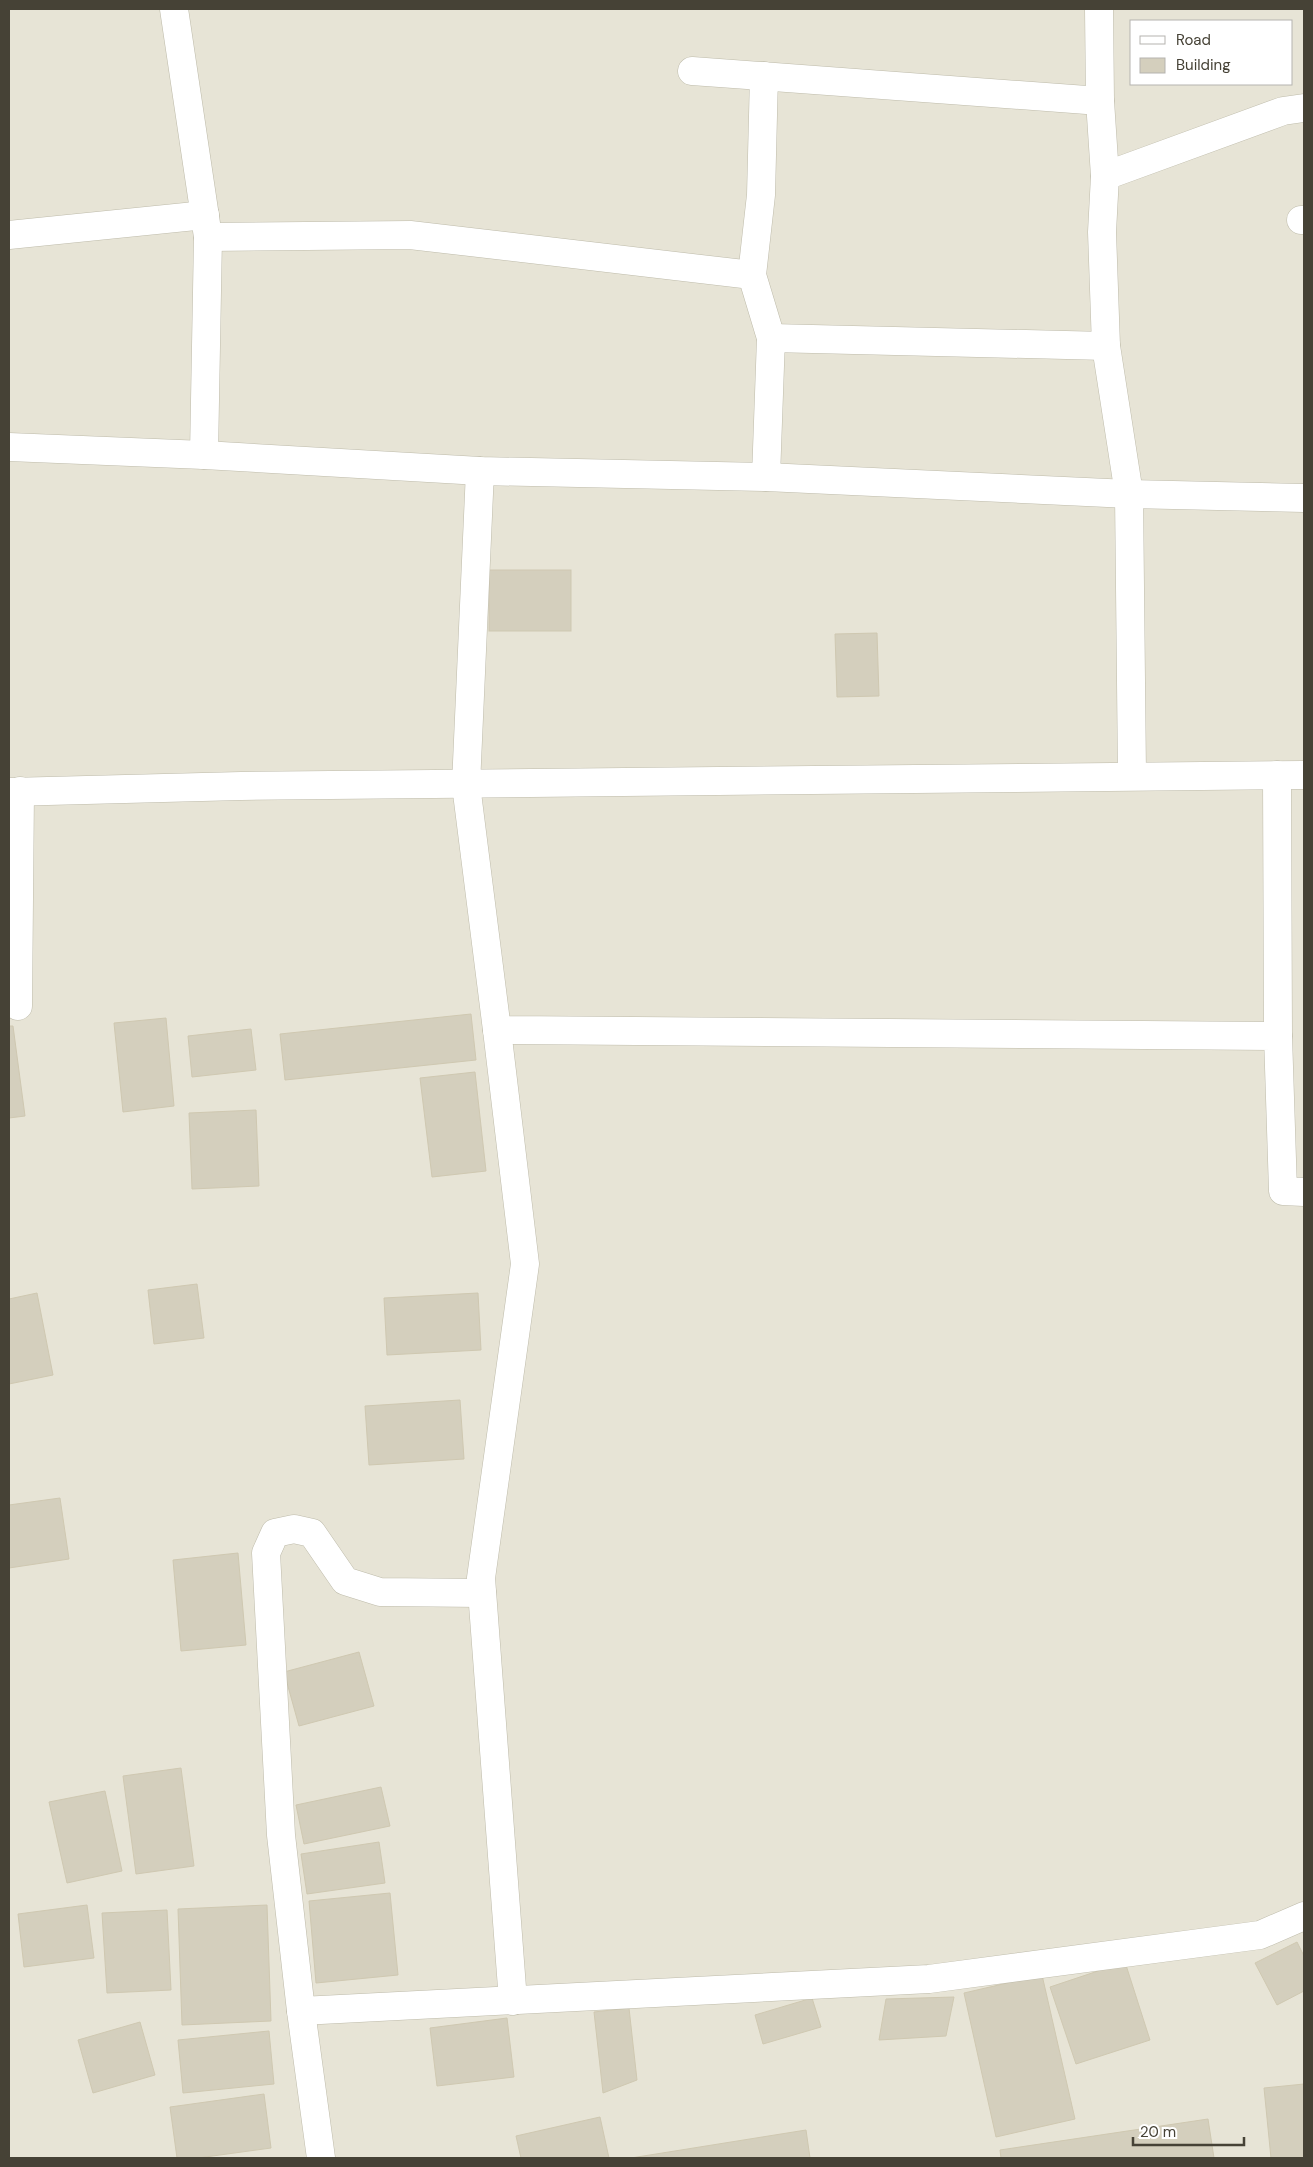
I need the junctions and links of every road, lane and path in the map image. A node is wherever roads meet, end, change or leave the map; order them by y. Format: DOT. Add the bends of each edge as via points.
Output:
graph roads {
  1 [pos="174,9"];
  2 [pos="1099,9"];
  3 [pos="692,71"];
  4 [pos="764,76"];
  5 [pos="1100,101"];
  6 [pos="1304,108"];
  7 [pos="1104,176"];
  8 [pos="207,226"];
  9 [pos="9,235"];
  10 [pos="752,275"];
  11 [pos="770,338"];
  12 [pos="1106,346"];
  13 [pos="12,451"];
  14 [pos="204,456"];
  15 [pos="480,471"];
  16 [pos="766,478"];
  17 [pos="1129,494"];
  18 [pos="1304,498"];
  19 [pos="1304,774"];
  20 [pos="1132,775"];
  21 [pos="1277,775"];
  22 [pos="466,785"];
  23 [pos="14,792"];
  24 [pos="18,1006"];
  25 [pos="497,1030"];
  26 [pos="1278,1036"];
  27 [pos="1304,1192"];
  28 [pos="482,1593"];
  29 [pos="1304,1916"];
  30 [pos="513,2001"];
  31 [pos="301,2012"];
  32 [pos="321,2158"];
  1 -- 8 [label="street"];
  2 -- 5 [label="street"];
  3 -- 4 [label="street"];
  4 -- 5 [label="street"];
  4 -- 10 [label="street" via="761,195"];
  5 -- 7 [label="street"];
  6 -- 7 [label="street" via="1283,111"];
  7 -- 12 [label="street" via="1102,232"];
  8 -- 9 [label="street"];
  8 -- 10 [label="street" via="410,235"];
  8 -- 14 [label="street"];
  10 -- 11 [label="street"];
  11 -- 12 [label="street"];
  11 -- 16 [label="street"];
  12 -- 17 [label="street"];
  13 -- 14 [label="street"];
  14 -- 15 [label="street"];
  15 -- 16 [label="street"];
  15 -- 22 [label="street"];
  16 -- 17 [label="street"];
  17 -- 18 [label="street"];
  17 -- 20 [label="street"];
  19 -- 21 [label="street"];
  20 -- 21 [label="street"];
  20 -- 22 [label="street"];
  21 -- 26 [label="street"];
  22 -- 23 [label="street"];
  22 -- 25 [label="street"];
  23 -- 24 [label="street"];
  25 -- 26 [label="street"];
  25 -- 28 [label="street" via="525,1264 481,1578"];
  26 -- 27 [label="street" via="1283,1191"];
  28 -- 30 [label="street"];
  28 -- 31 [label="street" via="380,1592 345,1581 312,1533 294,1529 275,1534 266,1553 281,1835"];
  29 -- 30 [label="street" via="1260,1934 929,1978"];
  30 -- 31 [label="street"];
  31 -- 32 [label="street"];
}
